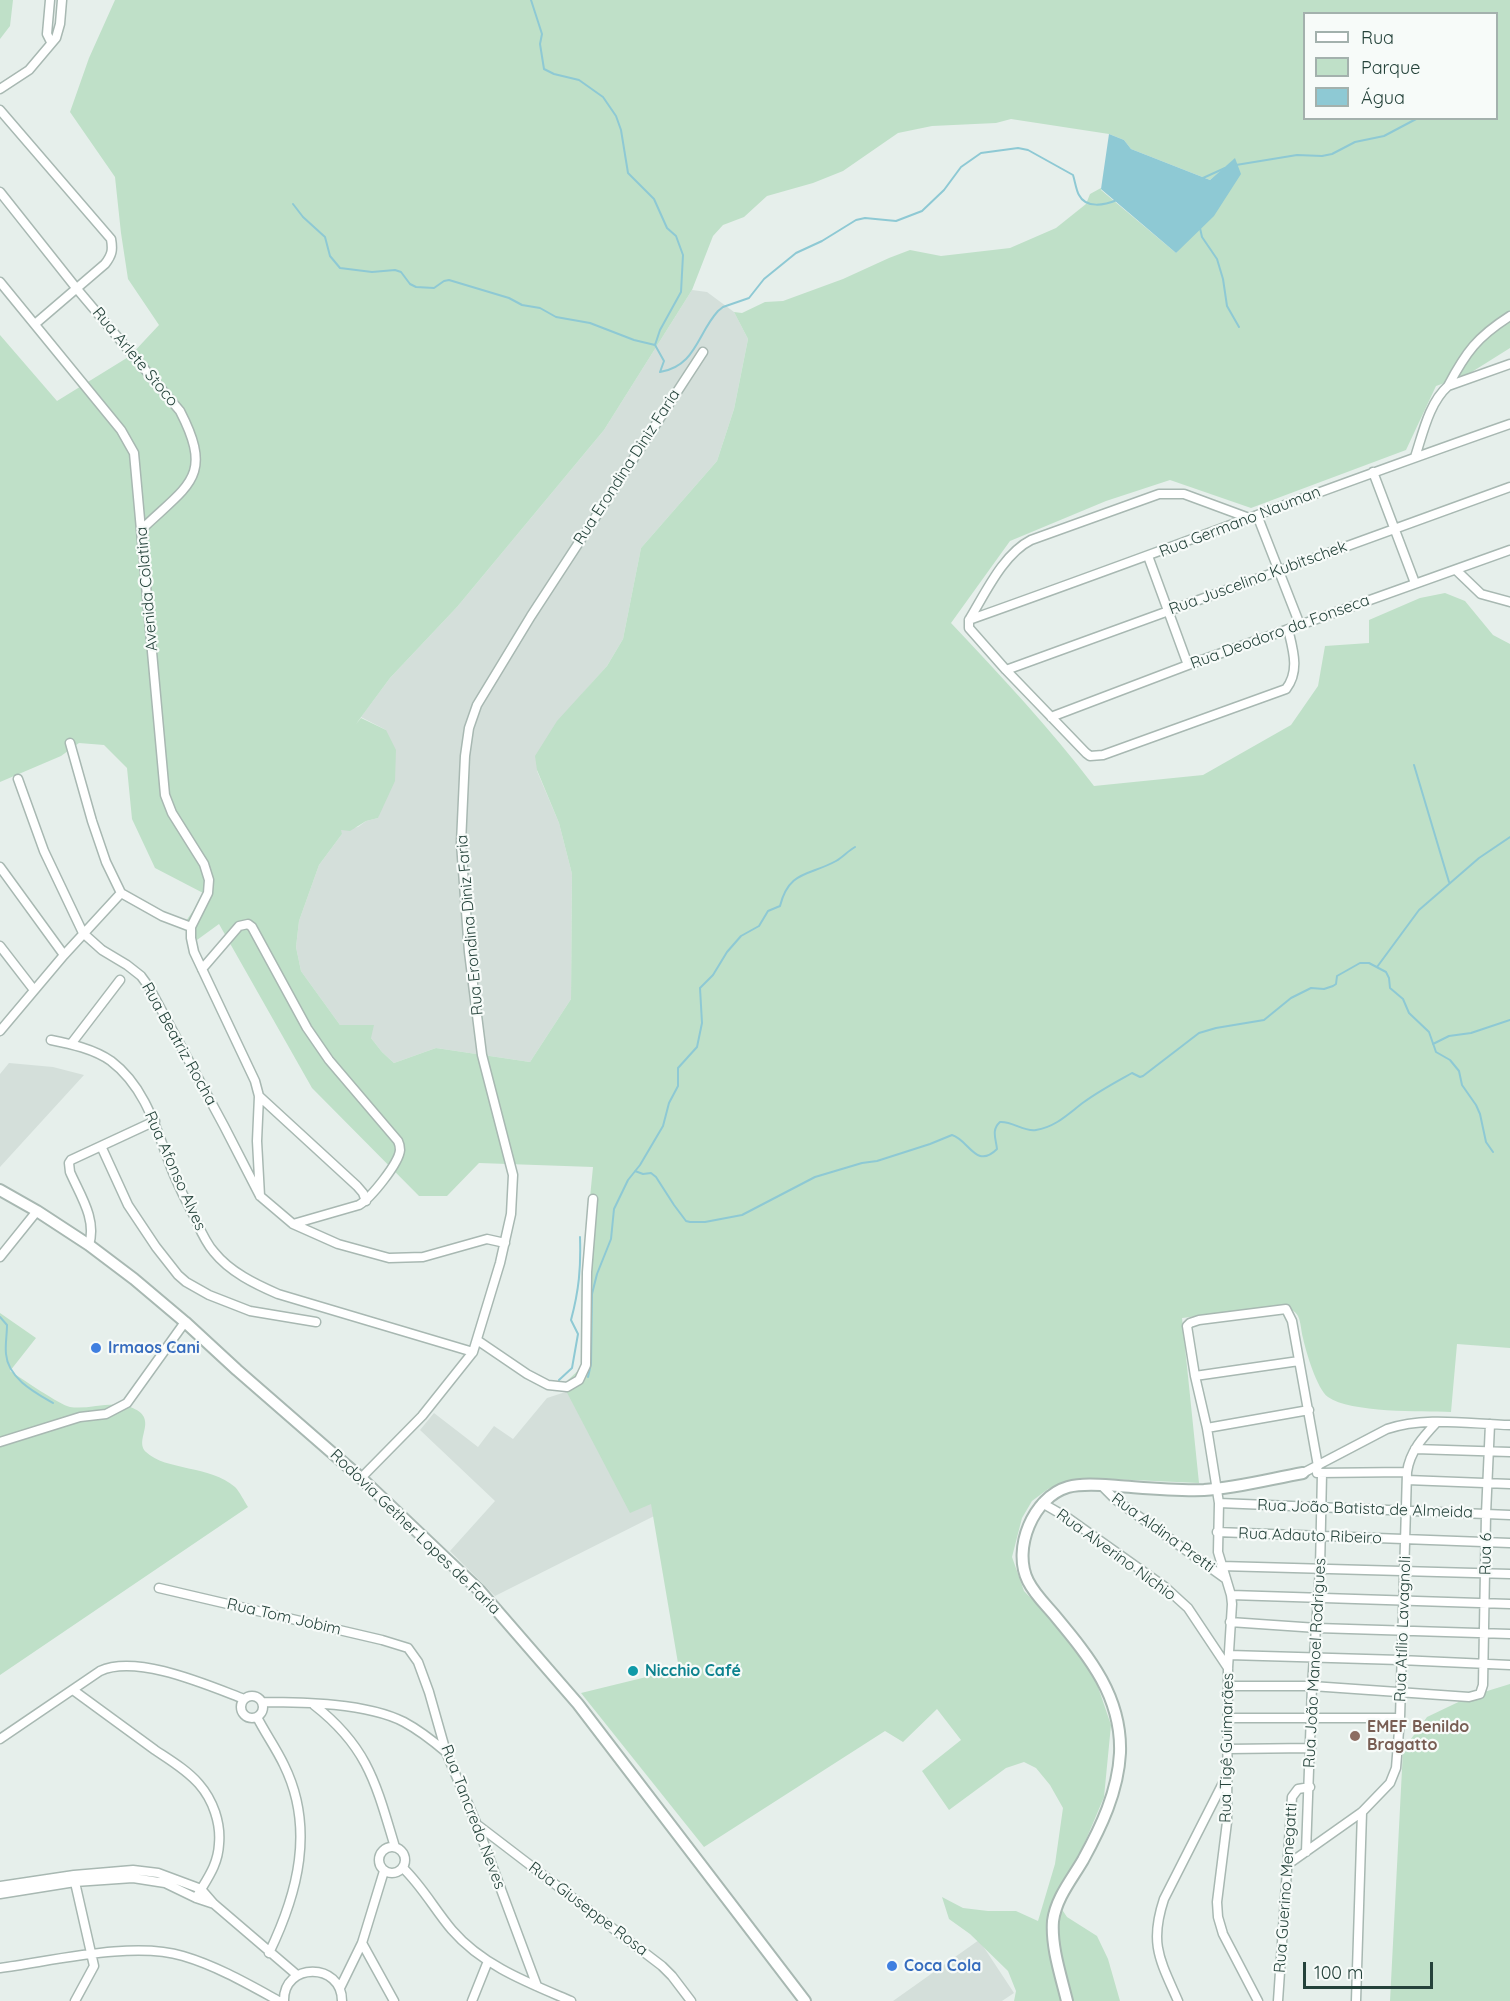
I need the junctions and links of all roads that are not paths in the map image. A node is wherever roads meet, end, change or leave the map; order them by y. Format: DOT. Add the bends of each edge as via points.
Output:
graph roads {
  1 [pos="50,0"];
  2 [pos="63,0"];
  3 [pos="51,42"];
  4 [pos="0,89"];
  5 [pos="0,110"];
  6 [pos="0,192"];
  7 [pos="0,282"];
  8 [pos="78,289"];
  9 [pos="1510,316"];
  10 [pos="35,324"];
  11 [pos="703,352"];
  12 [pos="1510,364"];
  13 [pos="1448,386"];
  14 [pos="1510,424"];
  15 [pos="1415,457"];
  16 [pos="1374,472"];
  17 [pos="1510,486"];
  18 [pos="1253,516"];
  19 [pos="1395,528"];
  20 [pos="142,529"];
  21 [pos="1510,550"];
  22 [pos="1148,556"];
  23 [pos="1280,570"];
  24 [pos="1456,570"];
  25 [pos="1415,583"];
  26 [pos="1510,603"];
  27 [pos="1168,610"];
  28 [pos="969,620"];
  29 [pos="1300,625"];
  30 [pos="1288,629"];
  31 [pos="1188,665"];
  32 [pos="1006,670"];
  33 [pos="1051,717"];
  34 [pos="70,743"];
  35 [pos="18,779"];
  36 [pos="0,867"];
  37 [pos="121,893"];
  38 [pos="191,927"];
  39 [pos="83,933"];
  40 [pos="0,946"];
  41 [pos="64,955"];
  42 [pos="202,969"];
  43 [pos="120,980"];
  44 [pos="34,990"];
  45 [pos="0,1031"];
  46 [pos="51,1040"];
  47 [pos="71,1044"];
  48 [pos="259,1096"];
  49 [pos="155,1121"];
  50 [pos="101,1146"];
  51 [pos="0,1190"];
  52 [pos="260,1196"];
  53 [pos="593,1199"];
  54 [pos="366,1201"];
  55 [pos="36,1211"];
  56 [pos="293,1224"];
  57 [pos="505,1243"];
  58 [pos="89,1245"];
  59 [pos="0,1257"];
  60 [pos="1286,1309"];
  61 [pos="185,1322"];
  62 [pos="316,1322"];
  63 [pos="477,1340"];
  64 [pos="473,1352"];
  65 [pos="1299,1361"];
  66 [pos="1195,1376"];
  67 [pos="1309,1410"];
  68 [pos="1437,1422"];
  69 [pos="1490,1424"];
  70 [pos="1510,1425"];
  71 [pos="1207,1428"];
  72 [pos="0,1442"];
  73 [pos="1415,1449"];
  74 [pos="1489,1452"];
  75 [pos="1510,1452"];
  76 [pos="1320,1469"];
  77 [pos="1303,1473"];
  78 [pos="1407,1476"];
  79 [pos="361,1478"];
  80 [pos="1487,1483"];
  81 [pos="1510,1484"];
  82 [pos="1101,1485"];
  83 [pos="1217,1488"];
  84 [pos="1042,1503"];
  85 [pos="1219,1503"];
  86 [pos="1321,1507"];
  87 [pos="1406,1511"];
  88 [pos="1486,1514"];
  89 [pos="1510,1515"];
  90 [pos="1217,1532"];
  91 [pos="1320,1536"];
  92 [pos="1405,1540"];
  93 [pos="1486,1543"];
  94 [pos="1510,1543"];
  95 [pos="1221,1566"];
  96 [pos="1320,1569"];
  97 [pos="1405,1571"];
  98 [pos="1485,1573"];
  99 [pos="1510,1574"];
  100 [pos="1226,1579"];
  101 [pos="159,1588"];
  102 [pos="1231,1595"];
  103 [pos="1318,1598"];
  104 [pos="1404,1601"];
  105 [pos="1485,1602"];
  106 [pos="1510,1604"];
  107 [pos="1230,1622"];
  108 [pos="1317,1628"];
  109 [pos="1402,1630"];
  110 [pos="1484,1633"];
  111 [pos="1510,1634"];
  112 [pos="408,1648"];
  113 [pos="1229,1655"];
  114 [pos="1314,1658"];
  115 [pos="1400,1660"];
  116 [pos="1484,1664"];
  117 [pos="1510,1665"];
  118 [pos="1228,1668"];
  119 [pos="1228,1686"];
  120 [pos="1312,1686"];
  121 [pos="73,1690"];
  122 [pos="1400,1691"];
  123 [pos="244,1699"];
  124 [pos="261,1702"];
  125 [pos="314,1705"];
  126 [pos="256,1717"];
  127 [pos="1228,1718"];
  128 [pos="1311,1718"];
  129 [pos="1400,1718"];
  130 [pos="0,1739"];
  131 [pos="1311,1748"];
  132 [pos="1227,1749"];
  133 [pos="446,1752"];
  134 [pos="1227,1776"];
  135 [pos="1310,1787"];
  136 [pos="1362,1812"];
  137 [pos="477,1825"];
  138 [pos="394,1847"];
  139 [pos="1306,1852"];
  140 [pos="1287,1865"];
  141 [pos="403,1868"];
  142 [pos="384,1871"];
  143 [pos="74,1878"];
  144 [pos="0,1886"];
  145 [pos="201,1889"];
  146 [pos="0,1894"];
  147 [pos="196,1898"];
  148 [pos="214,1904"];
  149 [pos="362,1944"];
  150 [pos="269,1953"];
  151 [pos="91,1955"];
  152 [pos="488,1961"];
  153 [pos="0,1968"];
  154 [pos="297,1975"];
  155 [pos="537,1986"];
  156 [pos="340,1988"];
  157 [pos="560,1999"];
  158 [pos="75,2001"];
  159 [pos="279,2001"];
  160 [pos="284,2001"];
  161 [pos="342,2001"];
  162 [pos="394,2001"];
  163 [pos="472,2001"];
  164 [pos="571,2001"];
  165 [pos="691,2001"];
  166 [pos="806,2001"];
  167 [pos="1067,2001"];
  168 [pos="1178,2001"];
  169 [pos="1258,2001"];
  170 [pos="1278,2001"];
  171 [pos="1356,2001"];
  1 -- 3 [label="street" via="47,34"];
  2 -- 3 [label="street" via="56,38"];
  3 -- 4 [label="street" via="29,70"];
  5 -- 8 [label="street" via="111,239 111,257"];
  6 -- 8 [label="street, Rua Arlete Stoco"];
  7 -- 10 [label="street, Avenida Colatina"];
  8 -- 10 [label="street"];
  8 -- 20 [label="street, Rua Arlete Stoco" via="180,411 192,434 197,465 192,479"];
  9 -- 13 [label="street" via="1473,344"];
  10 -- 20 [label="street, Avenida Colatina" via="130,442"];
  11 -- 57 [label="street, Rua Erondina Diniz Faria" via="531,616 477,705 470,728 465,756 462,854 482,1055 513,1175"];
  12 -- 13 [label="street"];
  13 -- 15 [label="street" via="1434,403"];
  14 -- 15 [label="street, Rua Germano Nauman"];
  15 -- 16 [label="street, Rua Germano Nauman"];
  16 -- 18 [label="street, Rua Germano Nauman"];
  16 -- 19 [label="street"];
  17 -- 19 [label="street, Rua Juscelino Kubitschek"];
  18 -- 22 [label="street, Rua Germano Nauman"];
  18 -- 23 [label="street"];
  18 -- 28 [label="street" via="1184,494 1159,494 1031,540 1004,564"];
  19 -- 23 [label="street, Rua Juscelino Kubitschek"];
  19 -- 25 [label="street"];
  20 -- 38 [label="street, Avenida Colatina" via="165,795 209,880 208,893"];
  21 -- 24 [label="street, Rua Deodoro da Fonseca"];
  22 -- 27 [label="street"];
  22 -- 28 [label="street, Rua Germano Nauman"];
  23 -- 27 [label="street, Rua Juscelino Kubitschek"];
  23 -- 29 [label="street"];
  24 -- 25 [label="street, Rua Deodoro da Fonseca"];
  24 -- 26 [label="street" via="1481,594"];
  25 -- 29 [label="street, Rua Deodoro da Fonseca"];
  27 -- 31 [label="street"];
  27 -- 32 [label="street, Rua Juscelino Kubitschek"];
  28 -- 32 [label="street" via="969,628"];
  29 -- 30 [label="street, Rua Deodoro da Fonseca"];
  30 -- 31 [label="street, Rua Deodoro da Fonseca"];
  30 -- 33 [label="street" via="1295,662 1286,689 1095,756 1086,753"];
  31 -- 33 [label="street, Rua Deodoro da Fonseca"];
  32 -- 33 [label="street"];
  34 -- 37 [label="street" via="92,821"];
  35 -- 39 [label="street, Rua Beatriz Rocha" via="44,851"];
  36 -- 41 [label="street"];
  37 -- 38 [label="street"];
  37 -- 39 [label="street"];
  38 -- 42 [label="street" via="194,952"];
  39 -- 41 [label="street"];
  39 -- 52 [label="street, Rua Beatriz Rocha" via="134,970 149,987"];
  40 -- 44 [label="street"];
  41 -- 44 [label="street"];
  42 -- 48 [label="street"];
  42 -- 54 [label="street" via="239,926 252,927 307,1028 398,1141 399,1156"];
  43 -- 47 [label="street"];
  44 -- 45 [label="street"];
  46 -- 47 [label="street, Rua Afonso Alves"];
  47 -- 49 [label="street, Rua Afonso Alves" via="111,1061 134,1087"];
  48 -- 52 [label="street"];
  48 -- 54 [label="street" via="357,1186"];
  49 -- 50 [label="street"];
  49 -- 64 [label="street, Rua Afonso Alves" via="202,1234 212,1251 232,1269 278,1294"];
  50 -- 58 [label="street" via="71,1160 68,1167 91,1221"];
  50 -- 62 [label="street" via="128,1205 186,1282 250,1311"];
  51 -- 55 [label="street, Rodovia Gether Lopes de Faria"];
  52 -- 56 [label="street"];
  53 -- 63 [label="street" via="586,1365 579,1380 567,1388 548,1385"];
  54 -- 56 [label="street"];
  55 -- 58 [label="street, Rodovia Gether Lopes de Faria"];
  55 -- 59 [label="street"];
  56 -- 57 [label="street" via="338,1244 389,1258 423,1257 488,1239"];
  57 -- 63 [label="street, Rua Erondina Diniz Faria"];
  58 -- 61 [label="street, Rodovia Gether Lopes de Faria"];
  60 -- 65 [label="street, Rua João Manoel Rodrigues" via="1291,1316"];
  60 -- 66 [label="street, Rua Tigê Guimarães" via="1190,1323 1187,1326"];
  61 -- 72 [label="street" via="127,1403 115,1411 73,1419"];
  61 -- 79 [label="street, Rodovia Gether Lopes de Faria"];
  63 -- 64 [label="street, Rua Erondina Diniz Faria"];
  64 -- 79 [label="street, Rua Erondina Diniz Faria" via="422,1416"];
  65 -- 66 [label="street"];
  65 -- 67 [label="street, Rua João Manoel Rodrigues"];
  66 -- 71 [label="street, Rua Tigê Guimarães"];
  67 -- 71 [label="street"];
  67 -- 76 [label="street, Rua João Manoel Rodrigues"];
  68 -- 69 [label="street"];
  68 -- 73 [label="street, Rua Atílio Lavagnoli"];
  68 -- 76 [label="street" via="1408,1423 1387,1430"];
  69 -- 70 [label="street"];
  69 -- 74 [label="street, Rua 6"];
  71 -- 83 [label="street, Rua Tigê Guimarães"];
  73 -- 74 [label="street"];
  73 -- 78 [label="street, Rua Atílio Lavagnoli" via="1408,1462"];
  74 -- 75 [label="street"];
  74 -- 80 [label="street, Rua 6"];
  76 -- 77 [label="street"];
  76 -- 78 [label="street"];
  76 -- 86 [label="street, Rua João Manoel Rodrigues"];
  77 -- 83 [label="street"];
  78 -- 80 [label="street"];
  78 -- 87 [label="street, Rua Atílio Lavagnoli"];
  79 -- 166 [label="street, Rodovia Gether Lopes de Faria" via="480,1591 578,1704"];
  80 -- 81 [label="street"];
  80 -- 88 [label="street, Rua 6"];
  82 -- 83 [label="street" via="1174,1490"];
  82 -- 84 [label="street" via="1070,1486"];
  82 -- 100 [label="street, Rua Aldina Pretti"];
  83 -- 85 [label="street, Rua Tigê Guimarães"];
  84 -- 118 [label="street, Rua Alverino Nichio" via="1165,1587 1188,1608"];
  84 -- 167 [label="street" via="1032,1518 1025,1542 1028,1581 1096,1668 1110,1693 1119,1740 1109,1806 1061,1896 1053,1920"];
  85 -- 86 [label="street, Rua João Batista de Almeida"];
  85 -- 90 [label="street, Rua Tigê Guimarães"];
  86 -- 87 [label="street, Rua João Batista de Almeida"];
  86 -- 91 [label="street, Rua João Manoel Rodrigues"];
  87 -- 88 [label="street, Rua João Batista de Almeida"];
  87 -- 92 [label="street, Rua Atílio Lavagnoli"];
  88 -- 89 [label="street, Rua João Batista de Almeida"];
  88 -- 93 [label="street, Rua 6"];
  90 -- 91 [label="street, Rua Adauto Ribeiro"];
  90 -- 95 [label="street, Rua Tigê Guimarães"];
  91 -- 92 [label="street, Rua Adauto Ribeiro"];
  91 -- 96 [label="street, Rua João Manoel Rodrigues"];
  92 -- 93 [label="street, Rua Adauto Ribeiro"];
  92 -- 97 [label="street, Rua Atílio Lavagnoli"];
  93 -- 94 [label="street, Rua Adauto Ribeiro"];
  93 -- 98 [label="street, Rua 6"];
  95 -- 96 [label="street"];
  95 -- 100 [label="street, Rua Tigê Guimarães"];
  96 -- 97 [label="street"];
  96 -- 103 [label="street, Rua João Manoel Rodrigues"];
  97 -- 98 [label="street"];
  97 -- 104 [label="street, Rua Atílio Lavagnoli"];
  98 -- 99 [label="street"];
  98 -- 105 [label="street, Rua 6"];
  100 -- 102 [label="street, Rua Tigê Guimarães"];
  101 -- 112 [label="street, Rua Tom Jobim"];
  102 -- 103 [label="street"];
  102 -- 107 [label="street, Rua Tigê Guimarães"];
  103 -- 104 [label="street"];
  103 -- 108 [label="street, Rua João Manoel Rodrigues"];
  104 -- 105 [label="street"];
  104 -- 109 [label="street, Rua Atílio Lavagnoli"];
  105 -- 106 [label="street"];
  105 -- 110 [label="street, Rua 6"];
  107 -- 108 [label="street"];
  107 -- 113 [label="street, Rua Tigê Guimarães"];
  108 -- 109 [label="street"];
  108 -- 114 [label="street, Rua João Manoel Rodrigues"];
  109 -- 110 [label="street"];
  109 -- 115 [label="street, Rua Atílio Lavagnoli"];
  110 -- 111 [label="street"];
  110 -- 116 [label="street, Rua 6"];
  112 -- 133 [label="street, Rua Tancredo Neves" via="429,1692"];
  113 -- 114 [label="street"];
  113 -- 118 [label="street, Rua Tigê Guimarães"];
  114 -- 115 [label="street"];
  114 -- 120 [label="street, Rua João Manoel Rodrigues"];
  115 -- 116 [label="street"];
  115 -- 122 [label="street, Rua Atílio Lavagnoli"];
  116 -- 117 [label="street"];
  116 -- 122 [label="street, Rua 6" via="1480,1694 1469,1697"];
  118 -- 119 [label="street, Rua Tigê Guimarães"];
  119 -- 120 [label="street"];
  119 -- 127 [label="street, Rua Tigê Guimarães"];
  120 -- 122 [label="street"];
  120 -- 128 [label="street, Rua João Manoel Rodrigues"];
  121 -- 123 [label="street" via="109,1667 127,1665 187,1679"];
  121 -- 130 [label="street"];
  121 -- 145 [label="street" via="199,1783 213,1807 219,1844 212,1872"];
  122 -- 129 [label="street, Rua Atílio Lavagnoli"];
  123 -- 124 [label="street" via="254,1696"];
  123 -- 126 [label="street" via="243,1713 249,1718"];
  124 -- 125 [label="street"];
  124 -- 126 [label="street" via="262,1712"];
  125 -- 133 [label="street" via="358,1708 403,1722"];
  125 -- 138 [label="street" via="345,1732 365,1760"];
  126 -- 150 [label="street" via="290,1777 302,1839 298,1875"];
  127 -- 128 [label="street"];
  127 -- 132 [label="street, Rua Tigê Guimarães"];
  128 -- 129 [label="street"];
  128 -- 131 [label="street, Rua João Manoel Rodrigues"];
  129 -- 136 [label="street, Rua Atílio Lavagnoli" via="1399,1759 1394,1776"];
  131 -- 132 [label="street"];
  131 -- 135 [label="street, Rua João Manoel Rodrigues"];
  132 -- 134 [label="street, Rua Tigê Guimarães"];
  133 -- 137 [label="street, Rua Tancredo Neves"];
  134 -- 168 [label="street" via="1158,1918 1157,1949"];
  134 -- 169 [label="street, Rua Tigê Guimarães" via="1218,1917"];
  135 -- 139 [label="street, Rua João Manoel Rodrigues"];
  135 -- 140 [label="street, Rua Guerino Menegatti" via="1298,1790 1292,1797"];
  136 -- 139 [label="street, Rua Atílio Lavagnoli"];
  136 -- 171 [label="street"];
  137 -- 155 [label="street, Rua Tancredo Neves"];
  137 -- 165 [label="street, Rua Giuseppe Rosa" via="662,1966"];
  138 -- 141 [label="street" via="405,1856"];
  138 -- 142 [label="street" via="384,1849 379,1856"];
  139 -- 140 [label="street, Rua Atílio Lavagnoli"];
  140 -- 170 [label="street, Rua Guerino Menegatti"];
  141 -- 142 [label="street" via="392,1873"];
  141 -- 152 [label="street" via="452,1929"];
  142 -- 149 [label="street"];
  143 -- 144 [label="street"];
  143 -- 145 [label="street" via="147,1871"];
  143 -- 146 [label="street"];
  143 -- 147 [label="street" via="146,1879"];
  143 -- 151 [label="street"];
  145 -- 147 [label="street"];
  145 -- 148 [label="street"];
  147 -- 148 [label="street"];
  148 -- 150 [label="street"];
  149 -- 156 [label="street"];
  149 -- 162 [label="street"];
  150 -- 154 [label="street"];
  151 -- 153 [label="street"];
  151 -- 158 [label="street" via="93,1970"];
  151 -- 159 [label="street" via="139,1950 182,1956"];
  152 -- 155 [label="street"];
  152 -- 163 [label="street"];
  154 -- 156 [label="street" via="316,1971 326,1974"];
  154 -- 160 [label="street" via="286,1988"];
  155 -- 157 [label="street"];
  156 -- 161 [label="street"];
  157 -- 164 [label="street"];
}
